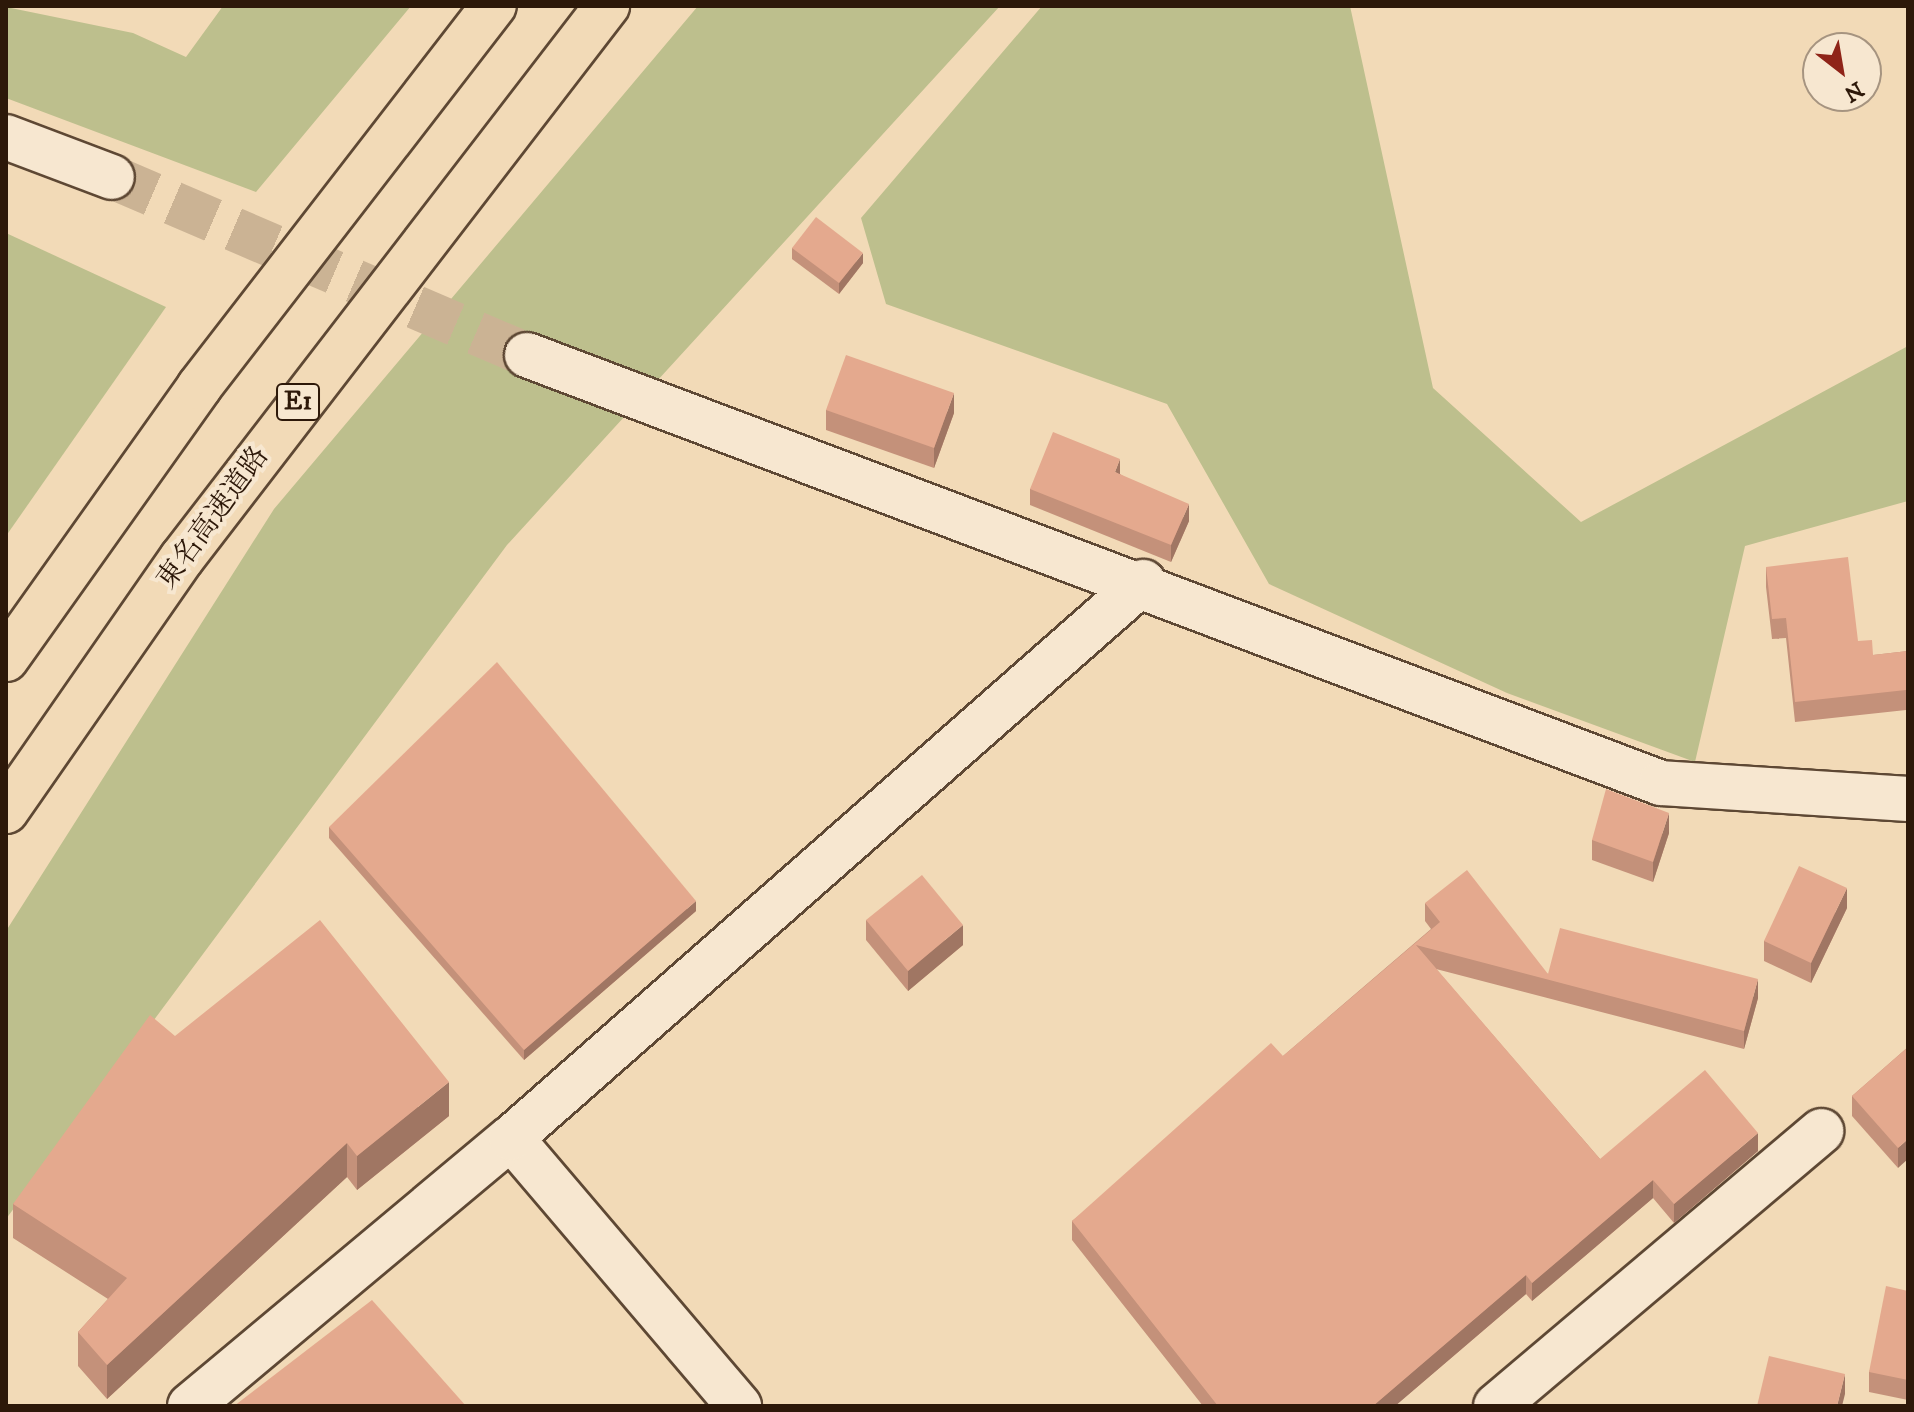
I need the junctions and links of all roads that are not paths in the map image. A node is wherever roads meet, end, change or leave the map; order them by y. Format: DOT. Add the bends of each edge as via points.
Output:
graph roads {
  1 [pos="494,6"];
  2 [pos="607,6"];
  3 [pos="6,137"];
  4 [pos="112,177"];
  5 [pos="527,355"];
  6 [pos="1143,582"];
  7 [pos="6,659"];
  8 [pos="1908,799"];
  9 [pos="6,811"];
  10 [pos="1821,1131"];
  11 [pos="511,1138"];
  12 [pos="190,1406"];
  13 [pos="739,1406"];
  14 [pos="1496,1406"];
  1 -- 7 [label="highway" via="199,387"];
  2 -- 9 [label="highway, 東名高速道路 / E1" via="219,508"];
  3 -- 4 [label="street"];
  5 -- 6 [label="street"];
  6 -- 8 [label="street" via="1661,783"];
  6 -- 11 [label="street"];
  10 -- 14 [label="street"];
  11 -- 12 [label="street"];
  11 -- 13 [label="street"];
}
